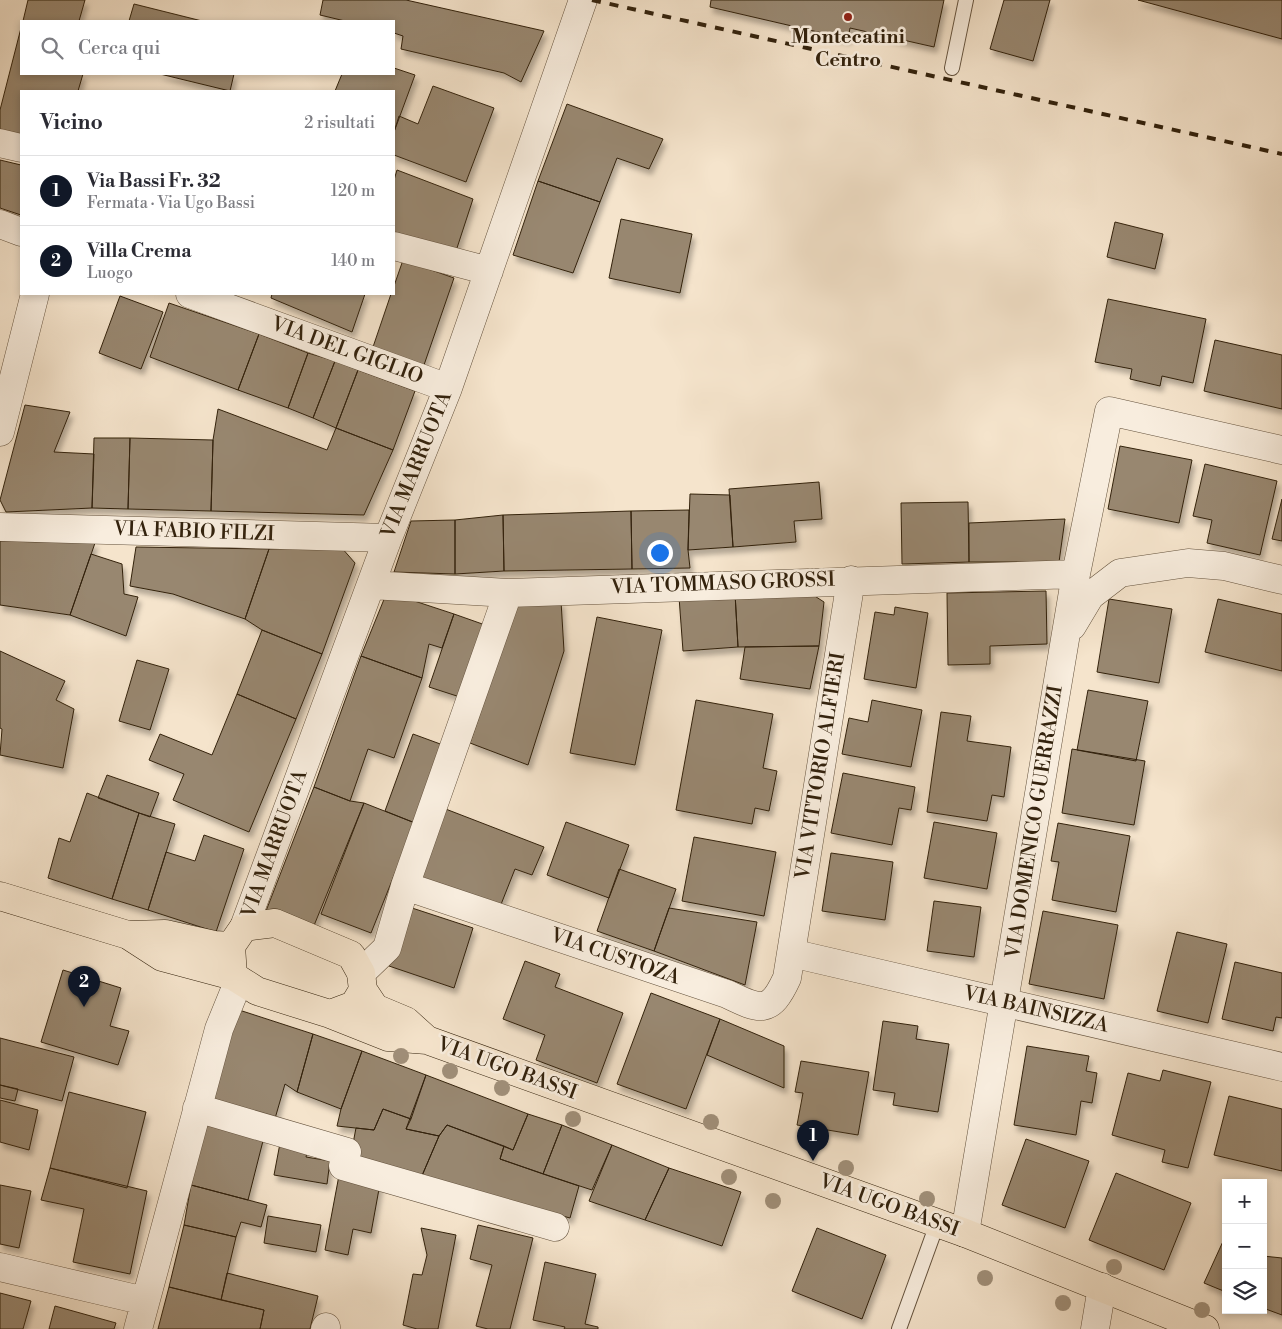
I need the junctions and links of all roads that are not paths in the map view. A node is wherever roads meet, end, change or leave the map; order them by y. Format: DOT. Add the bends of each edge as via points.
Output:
graph roads {
  1 [pos="583,0"];
  2 [pos="966,0"];
  3 [pos="952,68"];
  4 [pos="0,143"];
  5 [pos="20,148"];
  6 [pos="0,224"];
  7 [pos="20,232"];
  8 [pos="395,246"];
  9 [pos="489,271"];
  10 [pos="34,295"];
  11 [pos="193,295"];
  12 [pos="448,388"];
  13 [pos="0,432"];
  14 [pos="1282,450"];
  15 [pos="0,527"];
  16 [pos="388,538"];
  17 [pos="1076,574"];
  18 [pos="851,580"];
  19 [pos="1282,580"];
  20 [pos="371,585"];
  21 [pos="508,593"];
  22 [pos="1065,638"];
  23 [pos="405,886"];
  24 [pos="0,896"];
  25 [pos="128,935"];
  26 [pos="238,936"];
  27 [pos="791,953"];
  28 [pos="236,978"];
  29 [pos="362,981"];
  30 [pos="1005,1003"];
  31 [pos="330,1014"];
  32 [pos="427,1040"];
  33 [pos="1282,1067"];
  34 [pos="197,1108"];
  35 [pos="937,1224"];
  36 [pos="555,1227"];
  37 [pos="965,1233"];
  38 [pos="0,1267"];
  39 [pos="1102,1287"];
  40 [pos="145,1301"];
  41 [pos="138,1329"];
  42 [pos="899,1329"];
  43 [pos="1095,1329"];
  44 [pos="1205,1329"];
  1 -- 9 [label="street, VIA MARRUOTA"];
  2 -- 3 [label="lane"];
  4 -- 5 [label="street"];
  6 -- 7 [label="street"];
  8 -- 9 [label="street"];
  9 -- 12 [label="street, VIA MARRUOTA"];
  10 -- 13 [label="street"];
  11 -- 12 [label="street, VIA DEL GIGLIO"];
  12 -- 16 [label="street, VIA MARRUOTA"];
  14 -- 17 [label="street, VIA DOMENICO GUERRAZZI" via="1109,411"];
  15 -- 16 [label="street, VIA FABIO FILZI"];
  16 -- 20 [label="street, VIA MARRUOTA"];
  17 -- 18 [label="street, VIA TOMMASO GROSSI"];
  17 -- 22 [label="street, VIA DOMENICO GUERRAZZI"];
  18 -- 21 [label="street, VIA TOMMASO GROSSI"];
  18 -- 27 [label="street, VIA VITTORIO ALFIERI"];
  19 -- 22 [label="street" via="1224,566 1188,563 1120,573 1090,596"];
  20 -- 21 [label="street, VIA TOMMASO GROSSI"];
  20 -- 26 [label="street, VIA MARRUOTA"];
  21 -- 23 [label="street"];
  22 -- 30 [label="street, VIA DOMENICO GUERRAZZI"];
  23 -- 27 [label="street, VIA CUSTOZA" via="727,994 752,1006 762,1007 777,999 787,978"];
  23 -- 29 [label="street" via="387,948"];
  24 -- 25 [label="main road"];
  25 -- 26 [label="main road" via="165,934 214,945"];
  25 -- 28 [label="main road" via="162,957"];
  26 -- 28 [label="main road, VIA MARRUOTA"];
  26 -- 29 [label="main road, VIA MARRUOTA" via="275,923 351,955"];
  27 -- 30 [label="street, VIA BAINSIZZA"];
  28 -- 31 [label="main road" via="257,991"];
  28 -- 34 [label="street, VIA MARRUOTA"];
  29 -- 31 [label="main road" via="354,1005"];
  29 -- 32 [label="main road, VIA UGO BASSI" via="375,1008 406,1021"];
  30 -- 33 [label="street, VIA BAINSIZZA"];
  30 -- 37 [label="street, VIA DOMENICO GUERRAZZI"];
  31 -- 32 [label="main road, VIA UGO BASSI" via="388,1037"];
  32 -- 35 [label="main road, VIA UGO BASSI"];
  34 -- 36 [label="street" via="347,1152 343,1166"];
  34 -- 40 [label="street, VIA MARRUOTA"];
  35 -- 37 [label="main road, VIA UGO BASSI"];
  35 -- 42 [label="lane"];
  37 -- 39 [label="main road, VIA UGO BASSI"];
  38 -- 40 [label="street"];
  39 -- 43 [label="street"];
  39 -- 44 [label="main road, VIA UGO BASSI"];
  40 -- 41 [label="street, VIA MARRUOTA"];
}
